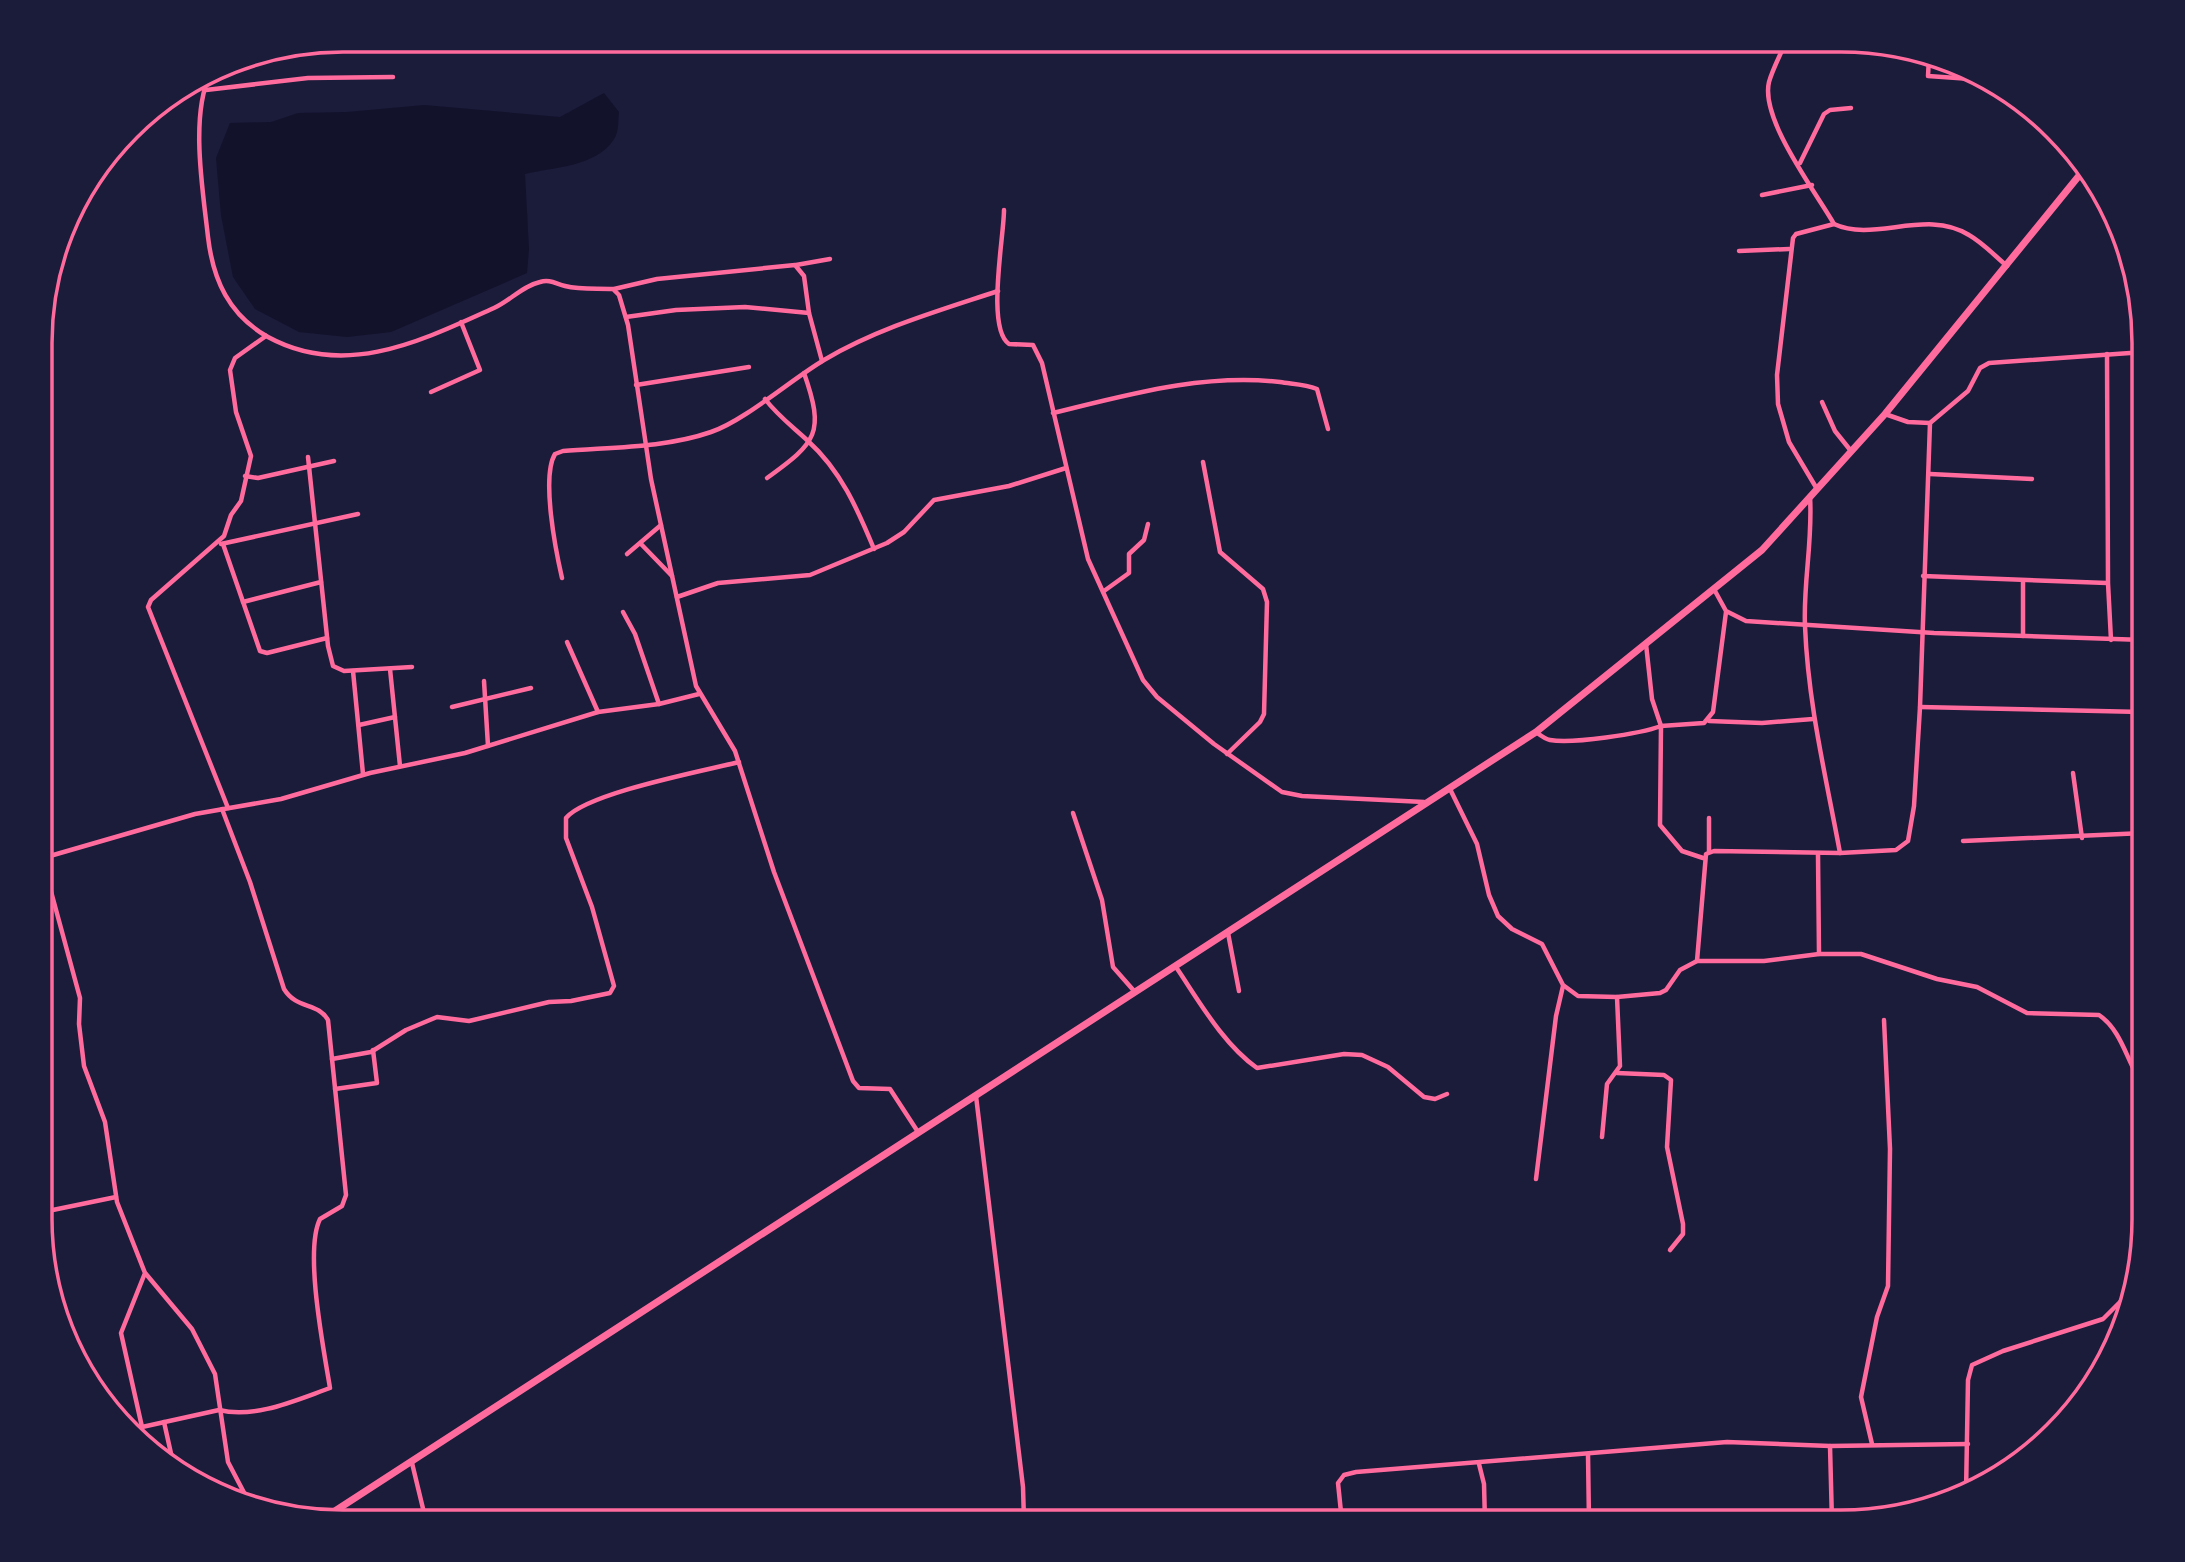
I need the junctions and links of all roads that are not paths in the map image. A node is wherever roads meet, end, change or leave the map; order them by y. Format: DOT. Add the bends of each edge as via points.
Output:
graph roads {
  1 [pos="1782,52"];
  2 [pos="1927,65"];
  3 [pos="393,77"];
  4 [pos="1959,78"];
  5 [pos="206,90"];
  6 [pos="1851,108"];
  7 [pos="1799,164"];
  8 [pos="2079,176"];
  9 [pos="1812,186"];
  10 [pos="1762,195"];
  11 [pos="1004,210"];
  12 [pos="1835,224"];
  13 [pos="1789,249"];
  14 [pos="1739,251"];
  15 [pos="830,260"];
  16 [pos="795,265"];
  17 [pos="2007,266"];
  18 [pos="613,289"];
  19 [pos="998,290"];
  20 [pos="809,313"];
  21 [pos="626,317"];
  22 [pos="461,322"];
  23 [pos="267,336"];
  24 [pos="2132,353"];
  25 [pos="2107,354"];
  26 [pos="822,361"];
  27 [pos="749,367"];
  28 [pos="804,373"];
  29 [pos="636,385"];
  30 [pos="431,392"];
  31 [pos="765,399"];
  32 [pos="1822,402"];
  33 [pos="1053,413"];
  34 [pos="1885,414"];
  35 [pos="1930,423"];
  36 [pos="1328,429"];
  37 [pos="809,442"];
  38 [pos="646,444"];
  39 [pos="1851,451"];
  40 [pos="308,457"];
  41 [pos="334,461"];
  42 [pos="1203,462"];
  43 [pos="309,467"];
  44 [pos="1066,468"];
  45 [pos="1930,474"];
  46 [pos="245,476"];
  47 [pos="768,478"];
  48 [pos="2032,479"];
  49 [pos="1817,489"];
  50 [pos="1810,497"];
  51 [pos="358,514"];
  52 [pos="315,524"];
  53 [pos="661,524"];
  54 [pos="1147,524"];
  55 [pos="223,544"];
  56 [pos="641,544"];
  57 [pos="216,545"];
  58 [pos="874,549"];
  59 [pos="627,554"];
  60 [pos="1923,576"];
  61 [pos="562,578"];
  62 [pos="673,578"];
  63 [pos="2023,581"];
  64 [pos="321,582"];
  65 [pos="2108,583"];
  66 [pos="1104,590"];
  67 [pos="1715,591"];
  68 [pos="677,597"];
  69 [pos="243,602"];
  70 [pos="1726,611"];
  71 [pos="623,612"];
  72 [pos="1805,623"];
  73 [pos="1921,631"];
  74 [pos="2023,637"];
  75 [pos="327,638"];
  76 [pos="2111,640"];
  77 [pos="2132,640"];
  78 [pos="567,642"];
  79 [pos="1646,643"];
  80 [pos="412,667"];
  81 [pos="390,669"];
  82 [pos="353,671"];
  83 [pos="484,681"];
  84 [pos="531,688"];
  85 [pos="699,694"];
  86 [pos="485,701"];
  87 [pos="659,704"];
  88 [pos="452,706"];
  89 [pos="1920,707"];
  90 [pos="598,712"];
  91 [pos="2132,712"];
  92 [pos="395,717"];
  93 [pos="1813,719"];
  94 [pos="1709,720"];
  95 [pos="359,725"];
  96 [pos="1661,726"];
  97 [pos="1535,732"];
  98 [pos="488,746"];
  99 [pos="1227,754"];
  100 [pos="739,762"];
  101 [pos="400,766"];
  102 [pos="2073,772"];
  103 [pos="363,774"];
  104 [pos="1450,789"];
  105 [pos="1427,802"];
  106 [pos="225,808"];
  107 [pos="1073,813"];
  108 [pos="1709,818"];
  109 [pos="2132,834"];
  110 [pos="2082,838"];
  111 [pos="1963,841"];
  112 [pos="1709,852"];
  113 [pos="1840,853"];
  114 [pos="1818,855"];
  115 [pos="52,857"];
  116 [pos="1703,858"];
  117 [pos="52,894"];
  118 [pos="1228,933"];
  119 [pos="1819,954"];
  120 [pos="1697,961"];
  121 [pos="1176,967"];
  122 [pos="1563,985"];
  123 [pos="1240,991"];
  124 [pos="1136,993"];
  125 [pos="1617,997"];
  126 [pos="1884,1020"];
  127 [pos="373,1050"];
  128 [pos="332,1059"];
  129 [pos="2132,1064"];
  130 [pos="1617,1073"];
  131 [pos="335,1089"];
  132 [pos="1447,1094"];
  133 [pos="976,1095"];
  134 [pos="918,1132"];
  135 [pos="1601,1137"];
  136 [pos="1536,1178"];
  137 [pos="116,1197"];
  138 [pos="52,1210"];
  139 [pos="1670,1250"];
  140 [pos="145,1273"];
  141 [pos="2120,1302"];
  142 [pos="219,1410"];
  143 [pos="164,1422"];
  144 [pos="142,1427"];
  145 [pos="1872,1444"];
  146 [pos="1968,1444"];
  147 [pos="1830,1446"];
  148 [pos="171,1452"];
  149 [pos="1588,1454"];
  150 [pos="412,1463"];
  151 [pos="1479,1464"];
  152 [pos="1965,1481"];
  153 [pos="244,1492"];
  154 [pos="338,1510"];
  155 [pos="423,1510"];
  156 [pos="1024,1510"];
  157 [pos="1341,1510"];
  158 [pos="1485,1510"];
  159 [pos="1589,1510"];
  160 [pos="1832,1510"];
  1 -- 7 [label="street" via="1769,83 1768,101"];
  2 -- 4 [label="street" via="1928,76"];
  3 -- 5 [label="street" via="308,78"];
  5 -- 23 [label="street" via="201,122 202,179 209,245 218,281 232,307"];
  6 -- 7 [label="street" via="1824,114"];
  7 -- 9 [label="street"];
  8 -- 17 [label="main road"];
  9 -- 10 [label="street"];
  9 -- 12 [label="street"];
  11 -- 19 [label="street"];
  12 -- 13 [label="street" via="1796,234"];
  12 -- 17 [label="street" via="1845,229 1940,225 1968,234"];
  13 -- 14 [label="street"];
  13 -- 49 [label="street" via="1778,404 1789,442"];
  15 -- 16 [label="street"];
  16 -- 18 [label="street" via="657,279"];
  16 -- 20 [label="street" via="804,276"];
  17 -- 34 [label="main road"];
  18 -- 21 [label="street"];
  18 -- 22 [label="street" via="544,281"];
  19 -- 26 [label="street" via="891,327"];
  19 -- 33 [label="street" via="1003,340 1033,345 1042,363"];
  20 -- 21 [label="street" via="745,307"];
  20 -- 26 [label="street"];
  21 -- 29 [label="street"];
  22 -- 23 [label="street" via="415,343 367,355 317,355"];
  22 -- 30 [label="street" via="480,370"];
  23 -- 46 [label="street" via="235,358 230,370 236,412 251,456"];
  24 -- 25 [label="street"];
  25 -- 35 [label="street" via="1984,365 1968,391"];
  25 -- 65 [label="street"];
  26 -- 28 [label="street"];
  27 -- 29 [label="street"];
  28 -- 31 [label="street"];
  28 -- 37 [label="street" via="816,416"];
  29 -- 38 [label="street"];
  31 -- 37 [label="street"];
  31 -- 38 [label="street" via="716,431"];
  32 -- 39 [label="street" via="1835,431"];
  33 -- 36 [label="street" via="1151,391 1243,378 1317,389"];
  33 -- 44 [label="street"];
  34 -- 35 [label="street"];
  34 -- 39 [label="main road"];
  35 -- 45 [label="street"];
  37 -- 47 [label="street" via="800,455"];
  37 -- 58 [label="street" via="848,488"];
  38 -- 53 [label="street"];
  38 -- 61 [label="street" via="563,451 552,457 551,516"];
  39 -- 49 [label="main road"];
  40 -- 43 [label="street"];
  41 -- 43 [label="street"];
  42 -- 99 [label="street" via="1220,552 1263,589 1267,602 1264,714"];
  43 -- 46 [label="street" via="258,478"];
  43 -- 52 [label="street"];
  44 -- 58 [label="street" via="1009,486 934,500 904,532"];
  44 -- 66 [label="street" via="1088,559"];
  45 -- 48 [label="street"];
  45 -- 60 [label="street"];
  46 -- 57 [label="street" via="241,501"];
  49 -- 50 [label="main road"];
  50 -- 67 [label="main road" via="1762,550"];
  50 -- 72 [label="street"];
  51 -- 52 [label="street"];
  52 -- 55 [label="street"];
  52 -- 64 [label="street"];
  53 -- 56 [label="street"];
  53 -- 62 [label="street"];
  54 -- 66 [label="street" via="1144,540 1129,554 1129,573"];
  55 -- 57 [label="street"];
  55 -- 69 [label="street"];
  56 -- 59 [label="street"];
  56 -- 62 [label="street"];
  57 -- 106 [label="street" via="148,607"];
  58 -- 68 [label="street" via="810,575 718,583"];
  60 -- 63 [label="street"];
  60 -- 73 [label="street"];
  62 -- 68 [label="street"];
  63 -- 65 [label="street"];
  63 -- 74 [label="street"];
  64 -- 69 [label="street"];
  64 -- 75 [label="street"];
  65 -- 76 [label="street"];
  66 -- 99 [label="street" via="1143,680"];
  67 -- 70 [label="street"];
  67 -- 79 [label="main road"];
  68 -- 85 [label="street"];
  69 -- 75 [label="street" via="253,637 263,652"];
  70 -- 72 [label="street" via="1746,621"];
  70 -- 94 [label="street"];
  71 -- 87 [label="street"];
  72 -- 73 [label="street"];
  72 -- 93 [label="street"];
  73 -- 74 [label="street"];
  73 -- 89 [label="street"];
  74 -- 76 [label="street"];
  75 -- 82 [label="street" via="333,666"];
  76 -- 77 [label="street"];
  78 -- 90 [label="street"];
  79 -- 96 [label="street" via="1651,699"];
  79 -- 97 [label="main road"];
  80 -- 81 [label="street"];
  81 -- 82 [label="street"];
  81 -- 92 [label="street"];
  82 -- 95 [label="street"];
  83 -- 86 [label="street"];
  84 -- 86 [label="street"];
  85 -- 87 [label="street"];
  85 -- 100 [label="street"];
  86 -- 88 [label="street"];
  86 -- 98 [label="street"];
  87 -- 90 [label="street"];
  89 -- 91 [label="street"];
  89 -- 113 [label="street" via="1908,841 1896,850"];
  90 -- 98 [label="street"];
  92 -- 95 [label="street"];
  92 -- 101 [label="street"];
  93 -- 94 [label="street" via="1762,723"];
  93 -- 113 [label="street"];
  94 -- 96 [label="street"];
  95 -- 103 [label="street"];
  96 -- 97 [label="street" via="1639,733 1554,740"];
  96 -- 116 [label="street" via="1660,825 1682,851"];
  97 -- 104 [label="main road"];
  98 -- 101 [label="street"];
  99 -- 105 [label="street" via="1282,792"];
  100 -- 127 [label="street" via="607,797 566,818 566,838 592,908 612,991 469,1021 437,1017"];
  100 -- 134 [label="street" via="774,873 853,1081 859,1088 890,1089"];
  101 -- 103 [label="street"];
  102 -- 110 [label="street"];
  103 -- 106 [label="street" via="281,799"];
  104 -- 105 [label="main road"];
  104 -- 122 [label="street" via="1477,844 1498,916 1542,944"];
  105 -- 118 [label="main road"];
  106 -- 115 [label="street"];
  106 -- 128 [label="street" via="284,989 295,1003 326,1016"];
  107 -- 124 [label="street" via="1101,900 1113,967"];
  108 -- 112 [label="street"];
  109 -- 110 [label="street"];
  110 -- 111 [label="street"];
  112 -- 114 [label="street"];
  112 -- 116 [label="street"];
  113 -- 114 [label="street"];
  114 -- 119 [label="street"];
  116 -- 120 [label="street"];
  117 -- 137 [label="street" via="80,998 84,1066 105,1122"];
  118 -- 121 [label="main road"];
  118 -- 123 [label="street"];
  119 -- 120 [label="street" via="1764,961"];
  119 -- 129 [label="street" via="1861,954 1888,961 1937,979 1977,987 2027,1013 2099,1015 2123,1043"];
  120 -- 125 [label="street" via="1680,970 1667,990"];
  121 -- 124 [label="main road"];
  121 -- 132 [label="street" via="1209,1015 1257,1068 1362,1055 1388,1067 1424,1097"];
  122 -- 125 [label="street" via="1578,996"];
  122 -- 136 [label="street"];
  124 -- 133 [label="main road"];
  125 -- 130 [label="street"];
  126 -- 145 [label="street" via="1890,1149 1888,1286 1861,1397"];
  127 -- 128 [label="street"];
  127 -- 131 [label="street" via="377,1083"];
  128 -- 131 [label="street"];
  130 -- 135 [label="street" via="1607,1084"];
  130 -- 139 [label="street" via="1664,1074 1671,1080 1667,1147 1683,1224 1682,1234"];
  131 -- 142 [label="street" via="346,1195 342,1206 320,1219 315,1248 330,1388 278,1407 233,1413"];
  133 -- 134 [label="main road"];
  133 -- 156 [label="street"];
  134 -- 150 [label="main road"];
  137 -- 138 [label="street"];
  137 -- 140 [label="street"];
  140 -- 142 [label="street" via="201,1344 215,1374"];
  140 -- 144 [label="street" via="121,1333"];
  141 -- 146 [label="street" via="2103,1319 2003,1351 1972,1366"];
  142 -- 143 [label="street"];
  142 -- 153 [label="street" via="228,1461"];
  143 -- 144 [label="street"];
  143 -- 148 [label="street"];
  145 -- 146 [label="street"];
  145 -- 147 [label="street"];
  146 -- 152 [label="street"];
  147 -- 149 [label="street" via="1727,1442"];
  147 -- 160 [label="street"];
  149 -- 151 [label="street"];
  149 -- 159 [label="street"];
  150 -- 154 [label="main road"];
  150 -- 155 [label="street"];
  151 -- 157 [label="street" via="1344,1475 1338,1483"];
  151 -- 158 [label="street"];
}
